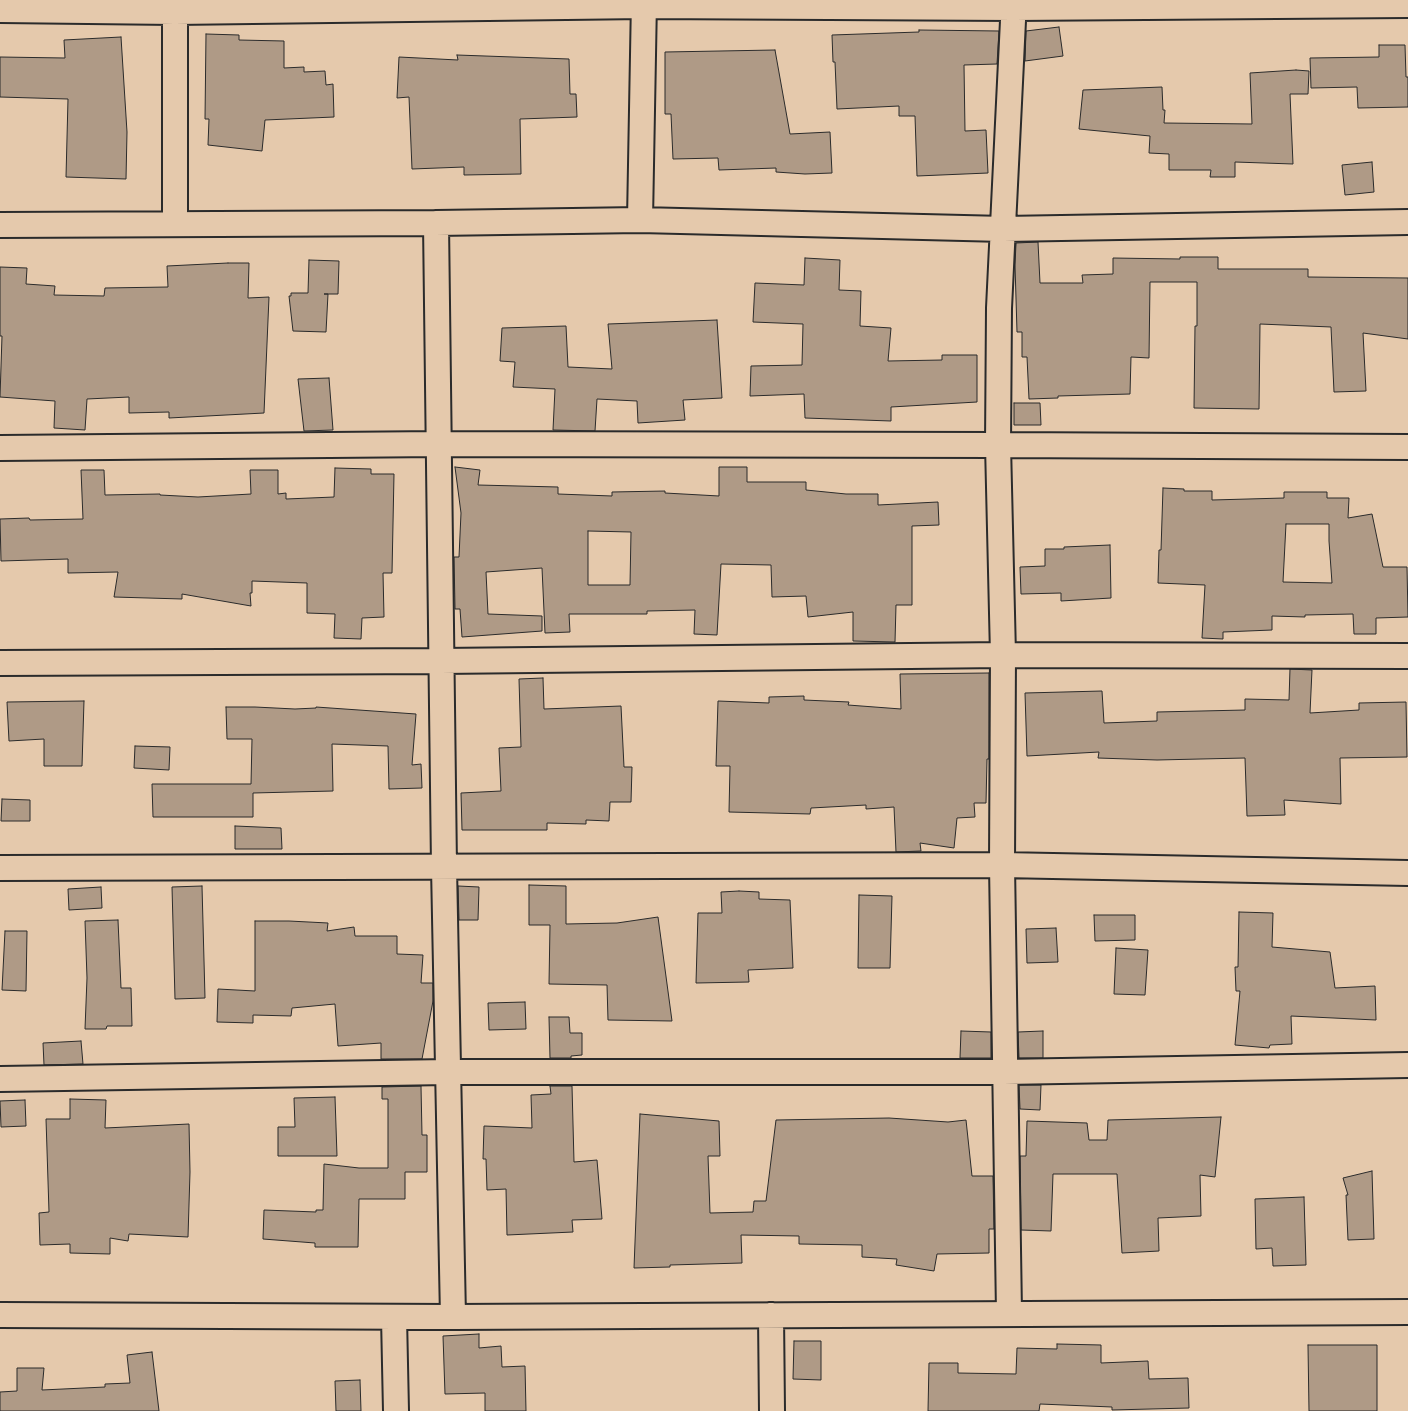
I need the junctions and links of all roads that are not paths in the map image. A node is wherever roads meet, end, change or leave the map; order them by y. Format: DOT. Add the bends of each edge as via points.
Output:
graph roads {
  1 [pos="644,3"];
  2 [pos="1014,4"];
  3 [pos="1408,5"];
  4 [pos="175,6"];
  5 [pos="0,10"];
  6 [pos="640,220"];
  7 [pos="1408,222"];
  8 [pos="175,223"];
  9 [pos="436,223"];
  10 [pos="0,225"];
  11 [pos="1004,229"];
  12 [pos="439,444"];
  13 [pos="998,444"];
  14 [pos="0,448"];
  15 [pos="1408,448"];
  16 [pos="1003,655"];
  17 [pos="1408,656"];
  18 [pos="441,661"];
  19 [pos="0,663"];
  20 [pos="1002,865"];
  21 [pos="444,867"];
  22 [pos="0,868"];
  23 [pos="1408,873"];
  24 [pos="1408,1065"];
  25 [pos="448,1072"];
  26 [pos="1004,1072"];
  27 [pos="0,1079"];
  28 [pos="1408,1312"];
  29 [pos="1009,1313"];
  30 [pos="0,1315"];
  31 [pos="771,1315"];
  32 [pos="394,1317"];
  33 [pos="453,1317"];
  34 [pos="396,1411"];
  35 [pos="772,1411"];
  1 -- 2 [label="street"];
  1 -- 4 [label="street"];
  1 -- 6 [label="street"];
  2 -- 3 [label="street"];
  2 -- 11 [label="street"];
  4 -- 5 [label="street"];
  4 -- 8 [label="street"];
  6 -- 9 [label="street"];
  6 -- 11 [label="street"];
  7 -- 11 [label="street"];
  8 -- 9 [label="street"];
  8 -- 10 [label="street"];
  9 -- 12 [label="street"];
  11 -- 13 [label="street" via="999,308"];
  12 -- 13 [label="street"];
  12 -- 14 [label="street"];
  12 -- 18 [label="street"];
  13 -- 15 [label="street"];
  13 -- 16 [label="street"];
  16 -- 17 [label="street"];
  16 -- 18 [label="street"];
  16 -- 20 [label="street"];
  18 -- 19 [label="street"];
  18 -- 21 [label="street"];
  20 -- 21 [label="street"];
  20 -- 23 [label="street"];
  20 -- 26 [label="street"];
  21 -- 22 [label="street"];
  21 -- 25 [label="street"];
  24 -- 26 [label="street"];
  25 -- 26 [label="street"];
  25 -- 27 [label="street"];
  25 -- 33 [label="street"];
  26 -- 29 [label="street"];
  28 -- 29 [label="street"];
  29 -- 31 [label="street"];
  30 -- 32 [label="street"];
  31 -- 33 [label="street"];
  31 -- 35 [label="street"];
  32 -- 33 [label="street"];
  32 -- 34 [label="street"];
}
